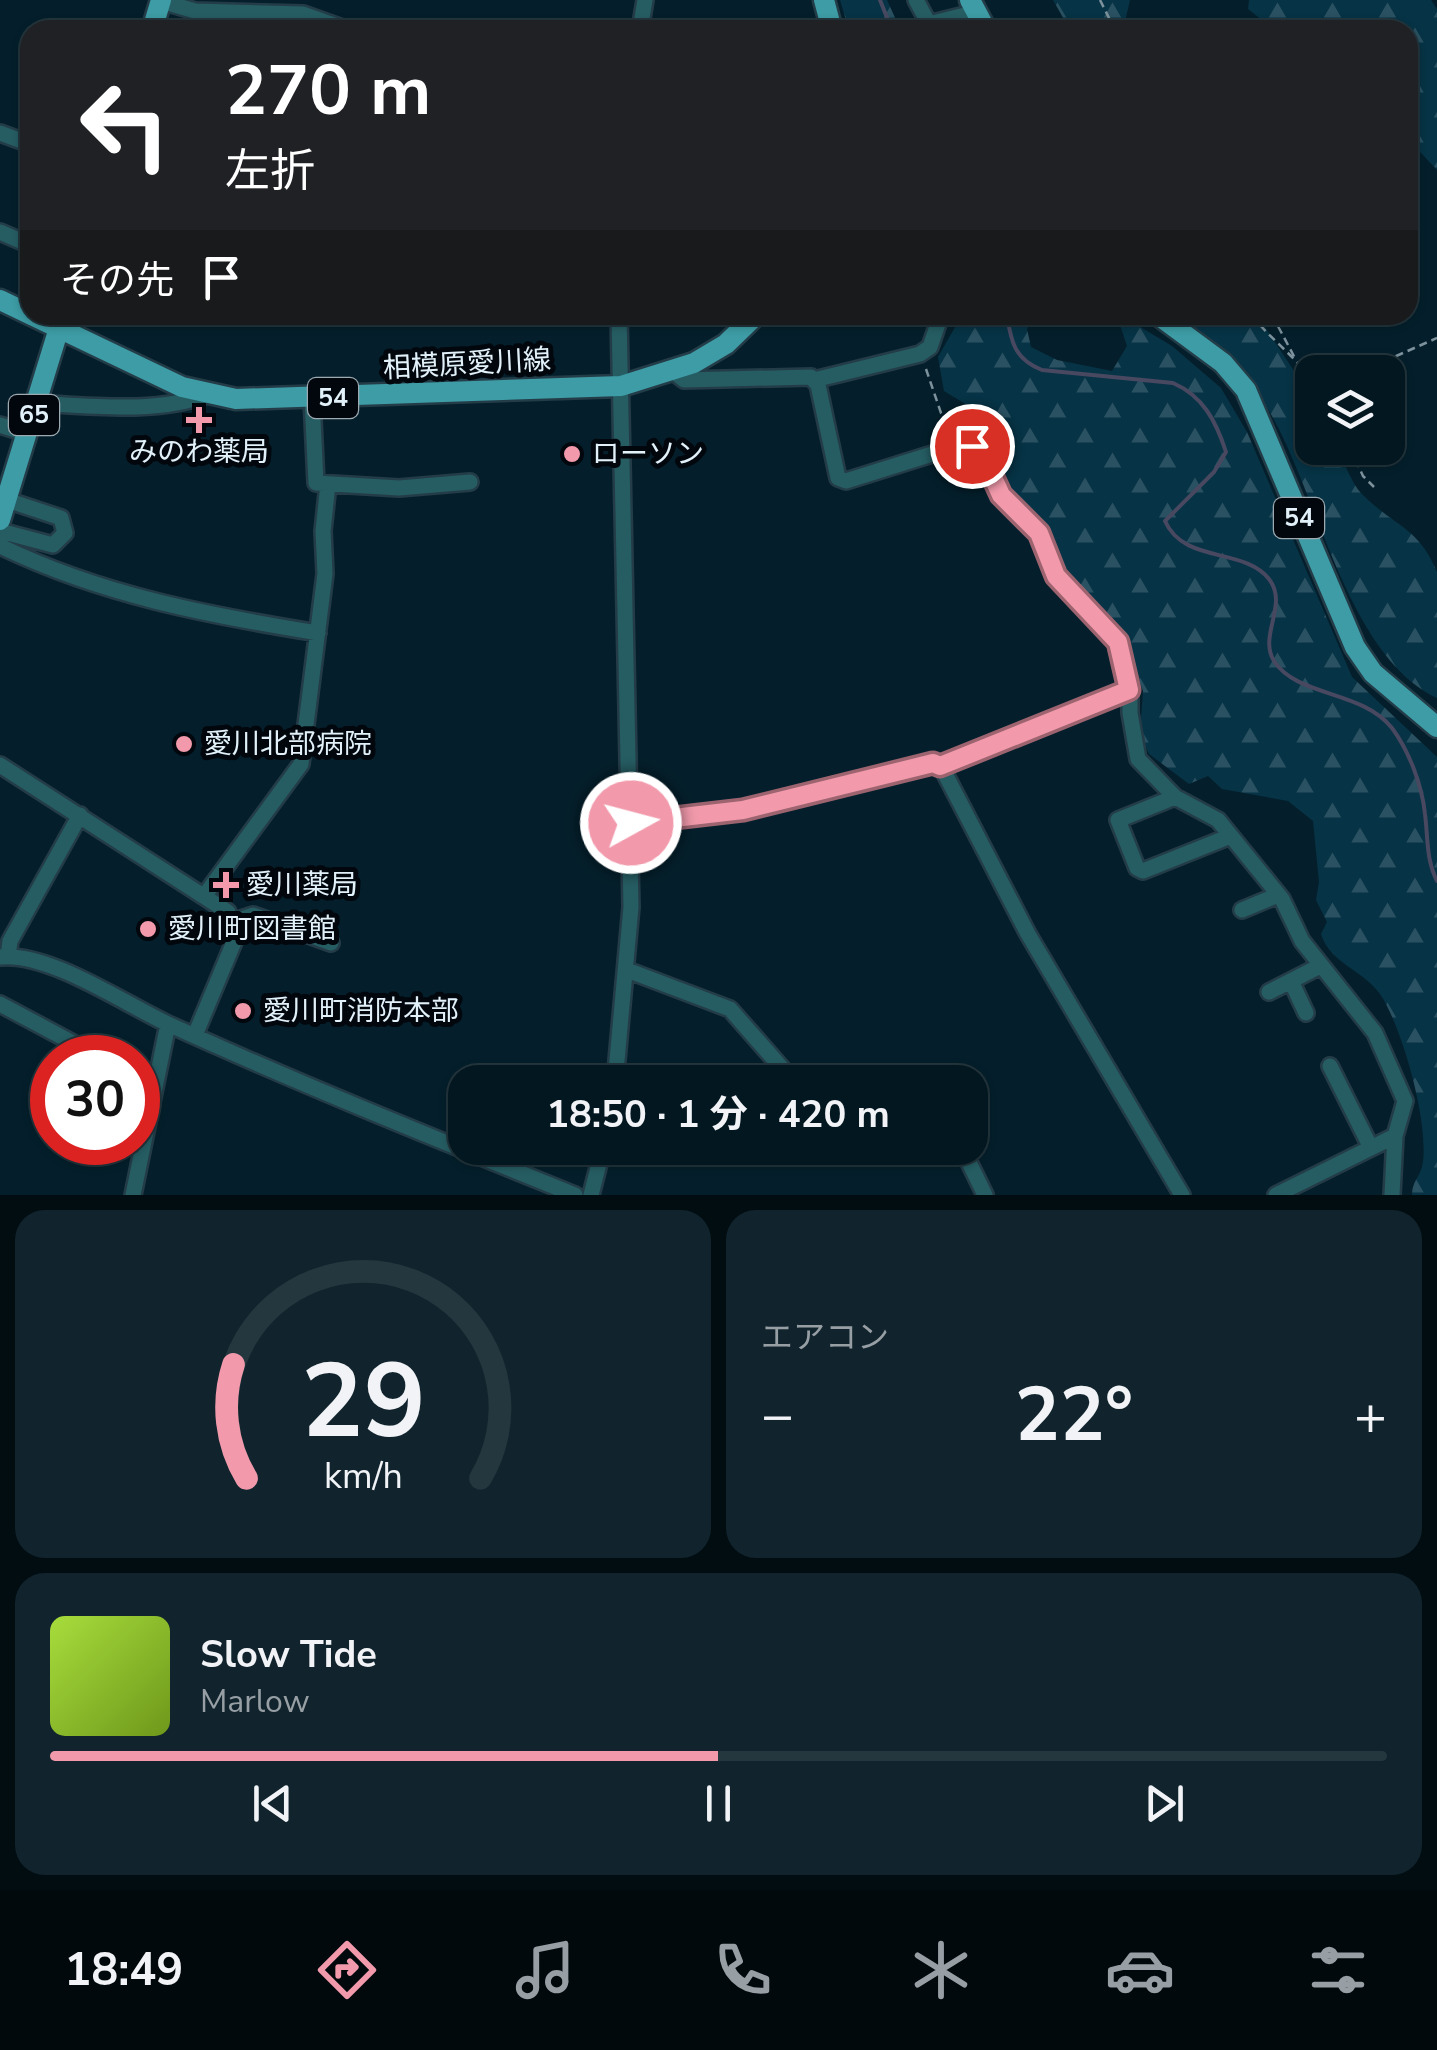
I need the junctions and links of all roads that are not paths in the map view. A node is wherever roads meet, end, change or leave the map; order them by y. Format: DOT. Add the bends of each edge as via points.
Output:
graph roads {
  1 [pos="161,0"];
  2 [pos="222,13"];
  3 [pos="978,14"];
  4 [pos="220,20"];
  5 [pos="320,20"];
  6 [pos="949,20"];
  7 [pos="59,325"];
  8 [pos="66,325"];
  9 [pos="619,325"];
  10 [pos="746,325"];
  11 [pos="938,325"];
  12 [pos="1172,325"];
  13 [pos="674,372"];
  14 [pos="814,380"];
  15 [pos="622,386"];
  16 [pos="209,394"];
  17 [pos="312,399"];
  18 [pos="38,403"];
  19 [pos="0,425"];
  20 [pos="28,434"];
  21 [pos="470,482"];
  22 [pos="328,484"];
  23 [pos="4,510"];
  24 [pos="0,531"];
  25 [pos="0,546"];
  26 [pos="318,633"];
  27 [pos="1129,690"];
  28 [pos="1437,727"];
  29 [pos="0,766"];
  30 [pos="940,766"];
  31 [pos="1175,798"];
  32 [pos="80,816"];
  33 [pos="1118,820"];
  34 [pos="631,823"];
  35 [pos="1102,826"];
  36 [pos="1228,836"];
  37 [pos="204,895"];
  38 [pos="1278,895"];
  39 [pos="1242,910"];
  40 [pos="232,922"];
  41 [pos="331,944"];
  42 [pos="4,956"];
  43 [pos="1320,966"];
  44 [pos="628,970"];
  45 [pos="1291,981"];
  46 [pos="1269,992"];
  47 [pos="0,1004"];
  48 [pos="1306,1013"];
  49 [pos="168,1024"];
  50 [pos="60,1035"];
  51 [pos="195,1035"];
  52 [pos="617,1065"];
  53 [pos="779,1065"];
  54 [pos="1330,1073"];
  55 [pos="1395,1136"];
  56 [pos="1370,1148"];
  57 [pos="598,1165"];
  58 [pos="970,1165"];
  59 [pos="132,1195"];
  60 [pos="576,1195"];
  61 [pos="591,1195"];
  62 [pos="984,1195"];
  63 [pos="1182,1195"];
  64 [pos="1276,1195"];
  65 [pos="1392,1195"];
  1 -- 2 [label="street"];
  2 -- 4 [label="street"];
  2 -- 5 [label="street"];
  3 -- 6 [label="street"];
  7 -- 18 [label="main road, 65"];
  8 -- 16 [label="main road, 相模原愛川線 / 54" via="182,387"];
  9 -- 15 [label="street"];
  10 -- 13 [label="main road, 相模原愛川線 / 54" via="726,344"];
  11 -- 14 [label="street" via="920,354"];
  12 -- 28 [label="main road, 54" via="1223,363 1246,390 1355,647 1373,673"];
  13 -- 14 [label="street" via="684,380"];
  13 -- 15 [label="main road, 相模原愛川線 / 54"];
  14 -- 27 [label="street" via="838,478 964,444 980,454 1001,495 1039,533 1056,576 1118,642"];
  15 -- 17 [label="main road, 相模原愛川線 / 54"];
  15 -- 34 [label="street"];
  16 -- 17 [label="main road, 相模原愛川線 / 54"];
  16 -- 18 [label="street" via="191,401 96,406"];
  17 -- 22 [label="street" via="316,483"];
  18 -- 20 [label="main road, 65"];
  19 -- 20 [label="street"];
  20 -- 23 [label="main road, 65"];
  21 -- 22 [label="street"];
  22 -- 26 [label="street"];
  23 -- 24 [label="street" via="50,512 61,518 64,533 53,546"];
  25 -- 26 [label="street" via="53,572 179,610"];
  26 -- 37 [label="street" via="302,764"];
  27 -- 30 [label="street"];
  27 -- 31 [label="street" via="1138,759"];
  29 -- 32 [label="street"];
  30 -- 34 [label="street" via="743,810"];
  30 -- 63 [label="street" via="1028,934"];
  31 -- 33 [label="street"];
  31 -- 36 [label="street" via="1218,820"];
  32 -- 37 [label="street"];
  32 -- 42 [label="street"];
  33 -- 35 [label="street"];
  33 -- 36 [label="street" via="1143,871"];
  34 -- 44 [label="street"];
  36 -- 38 [label="street"];
  37 -- 40 [label="street" via="225,908"];
  38 -- 39 [label="street"];
  38 -- 43 [label="street"];
  40 -- 41 [label="street" via="253,915"];
  40 -- 51 [label="street" via="234,942"];
  42 -- 49 [label="street" via="51,967"];
  43 -- 45 [label="street"];
  43 -- 55 [label="street" via="1366,1019 1401,1091 1405,1101"];
  44 -- 52 [label="street"];
  44 -- 53 [label="street" via="730,1009"];
  45 -- 46 [label="street"];
  45 -- 48 [label="street"];
  47 -- 50 [label="street"];
  49 -- 51 [label="street"];
  49 -- 59 [label="street"];
  51 -- 60 [label="street"];
  54 -- 56 [label="street"];
  55 -- 56 [label="street"];
  55 -- 65 [label="street"];
  56 -- 64 [label="street"];
  57 -- 61 [label="street"];
  58 -- 62 [label="street"];
}
